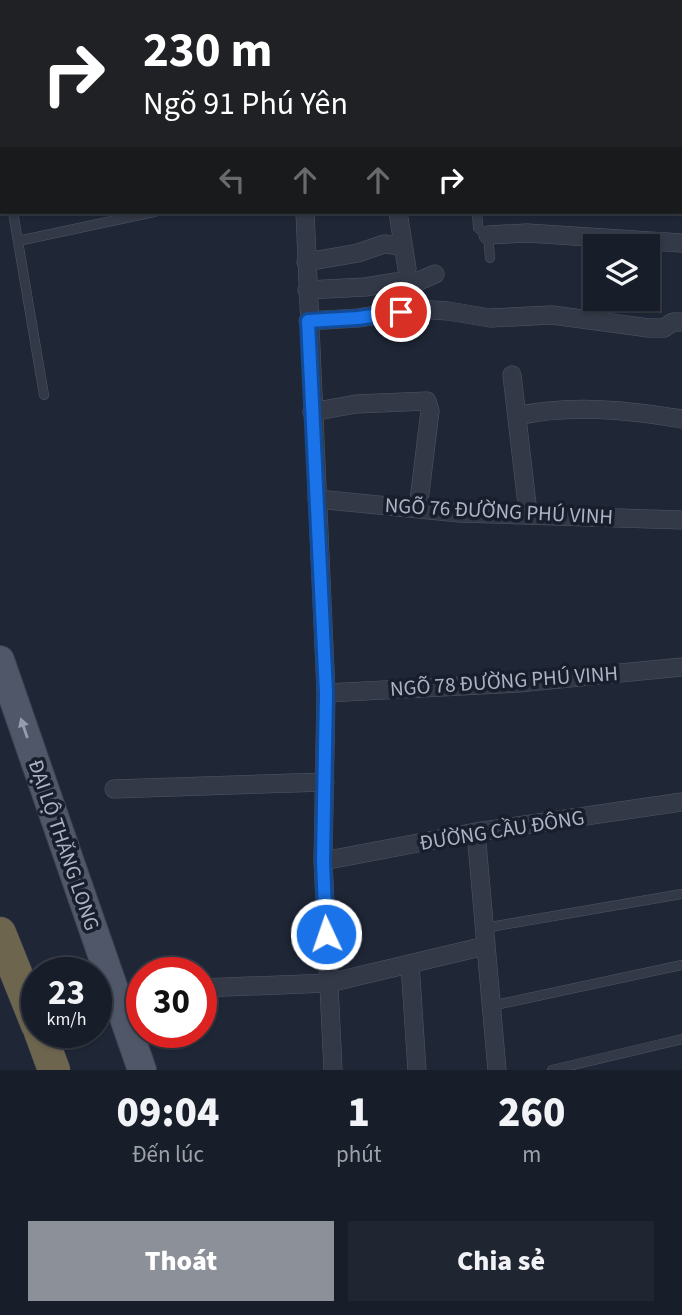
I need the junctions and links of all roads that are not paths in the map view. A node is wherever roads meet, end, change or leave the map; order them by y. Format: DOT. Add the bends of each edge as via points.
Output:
graph roads {
  1 [pos="13,214"];
  2 [pos="145,214"];
  3 [pos="305,214"];
  4 [pos="398,214"];
  5 [pos="477,214"];
  6 [pos="488,235"];
  7 [pos="18,241"];
  8 [pos="682,243"];
  9 [pos="403,246"];
  10 [pos="490,258"];
  11 [pos="306,262"];
  12 [pos="407,269"];
  13 [pos="435,275"];
  14 [pos="307,290"];
  15 [pos="308,321"];
  16 [pos="682,321"];
  17 [pos="512,375"];
  18 [pos="44,395"];
  19 [pos="313,412"];
  20 [pos="517,416"];
  21 [pos="682,419"];
  22 [pos="317,499"];
  23 [pos="418,509"];
  24 [pos="528,513"];
  25 [pos="682,520"];
  26 [pos="0,660"];
  27 [pos="682,667"];
  28 [pos="326,693"];
  29 [pos="325,782"];
  30 [pos="114,789"];
  31 [pos="682,802"];
  32 [pos="476,832"];
  33 [pos="323,861"];
  34 [pos="682,894"];
  35 [pos="0,933"];
  36 [pos="485,937"];
  37 [pos="410,964"];
  38 [pos="682,965"];
  39 [pos="329,983"];
  40 [pos="21,986"];
  41 [pos="217,987"];
  42 [pos="491,1006"];
  43 [pos="682,1039"];
  44 [pos="46,1048"];
  45 [pos="54,1070"];
  46 [pos="142,1070"];
  47 [pos="333,1070"];
  48 [pos="417,1070"];
  49 [pos="497,1070"];
  50 [pos="552,1070"];
  1 -- 7 [label="lane"];
  2 -- 7 [label="lane"];
  3 -- 11 [label="street"];
  4 -- 9 [label="street"];
  5 -- 6 [label="lane" via="478,228"];
  6 -- 8 [label="street" via="527,233"];
  6 -- 10 [label="lane"];
  7 -- 18 [label="lane"];
  9 -- 11 [label="street" via="384,244 358,254"];
  9 -- 12 [label="street"];
  11 -- 14 [label="street"];
  13 -- 14 [label="street" via="365,288"];
  14 -- 15 [label="street"];
  15 -- 16 [label="street" via="416,309 490,318 552,316 649,328"];
  15 -- 19 [label="street"];
  17 -- 20 [label="street"];
  19 -- 22 [label="street"];
  19 -- 23 [label="street" via="356,404 427,401 430,411"];
  20 -- 21 [label="street" via="579,408"];
  20 -- 24 [label="street"];
  22 -- 23 [label="street, NGÕ 76 ĐƯỜNG PHÚ VINH"];
  22 -- 28 [label="street"];
  23 -- 24 [label="street, NGÕ 76 ĐƯỜNG PHÚ VINH"];
  24 -- 25 [label="street, NGÕ 76 ĐƯỜNG PHÚ VINH"];
  46 -- 26 [label="main road, ĐẠI LỘ THĂNG LONG, one-way"];
  27 -- 28 [label="street, NGÕ 78 ĐƯỜNG PHÚ VINH" via="518,683"];
  28 -- 29 [label="street"];
  29 -- 30 [label="street"];
  29 -- 33 [label="street"];
  31 -- 32 [label="street, ĐƯỜNG CẦU ĐÔNG"];
  32 -- 33 [label="street, ĐƯỜNG CẦU ĐÔNG"];
  32 -- 36 [label="street"];
  33 -- 39 [label="street"];
  34 -- 36 [label="lane"];
  35 -- 40 [label="highway"];
  36 -- 37 [label="street"];
  36 -- 42 [label="street"];
  37 -- 39 [label="street"];
  37 -- 48 [label="street"];
  38 -- 42 [label="lane"];
  39 -- 41 [label="street"];
  39 -- 47 [label="street"];
  42 -- 49 [label="street"];
  43 -- 50 [label="lane"];
  44 -- 45 [label="highway"];
}
